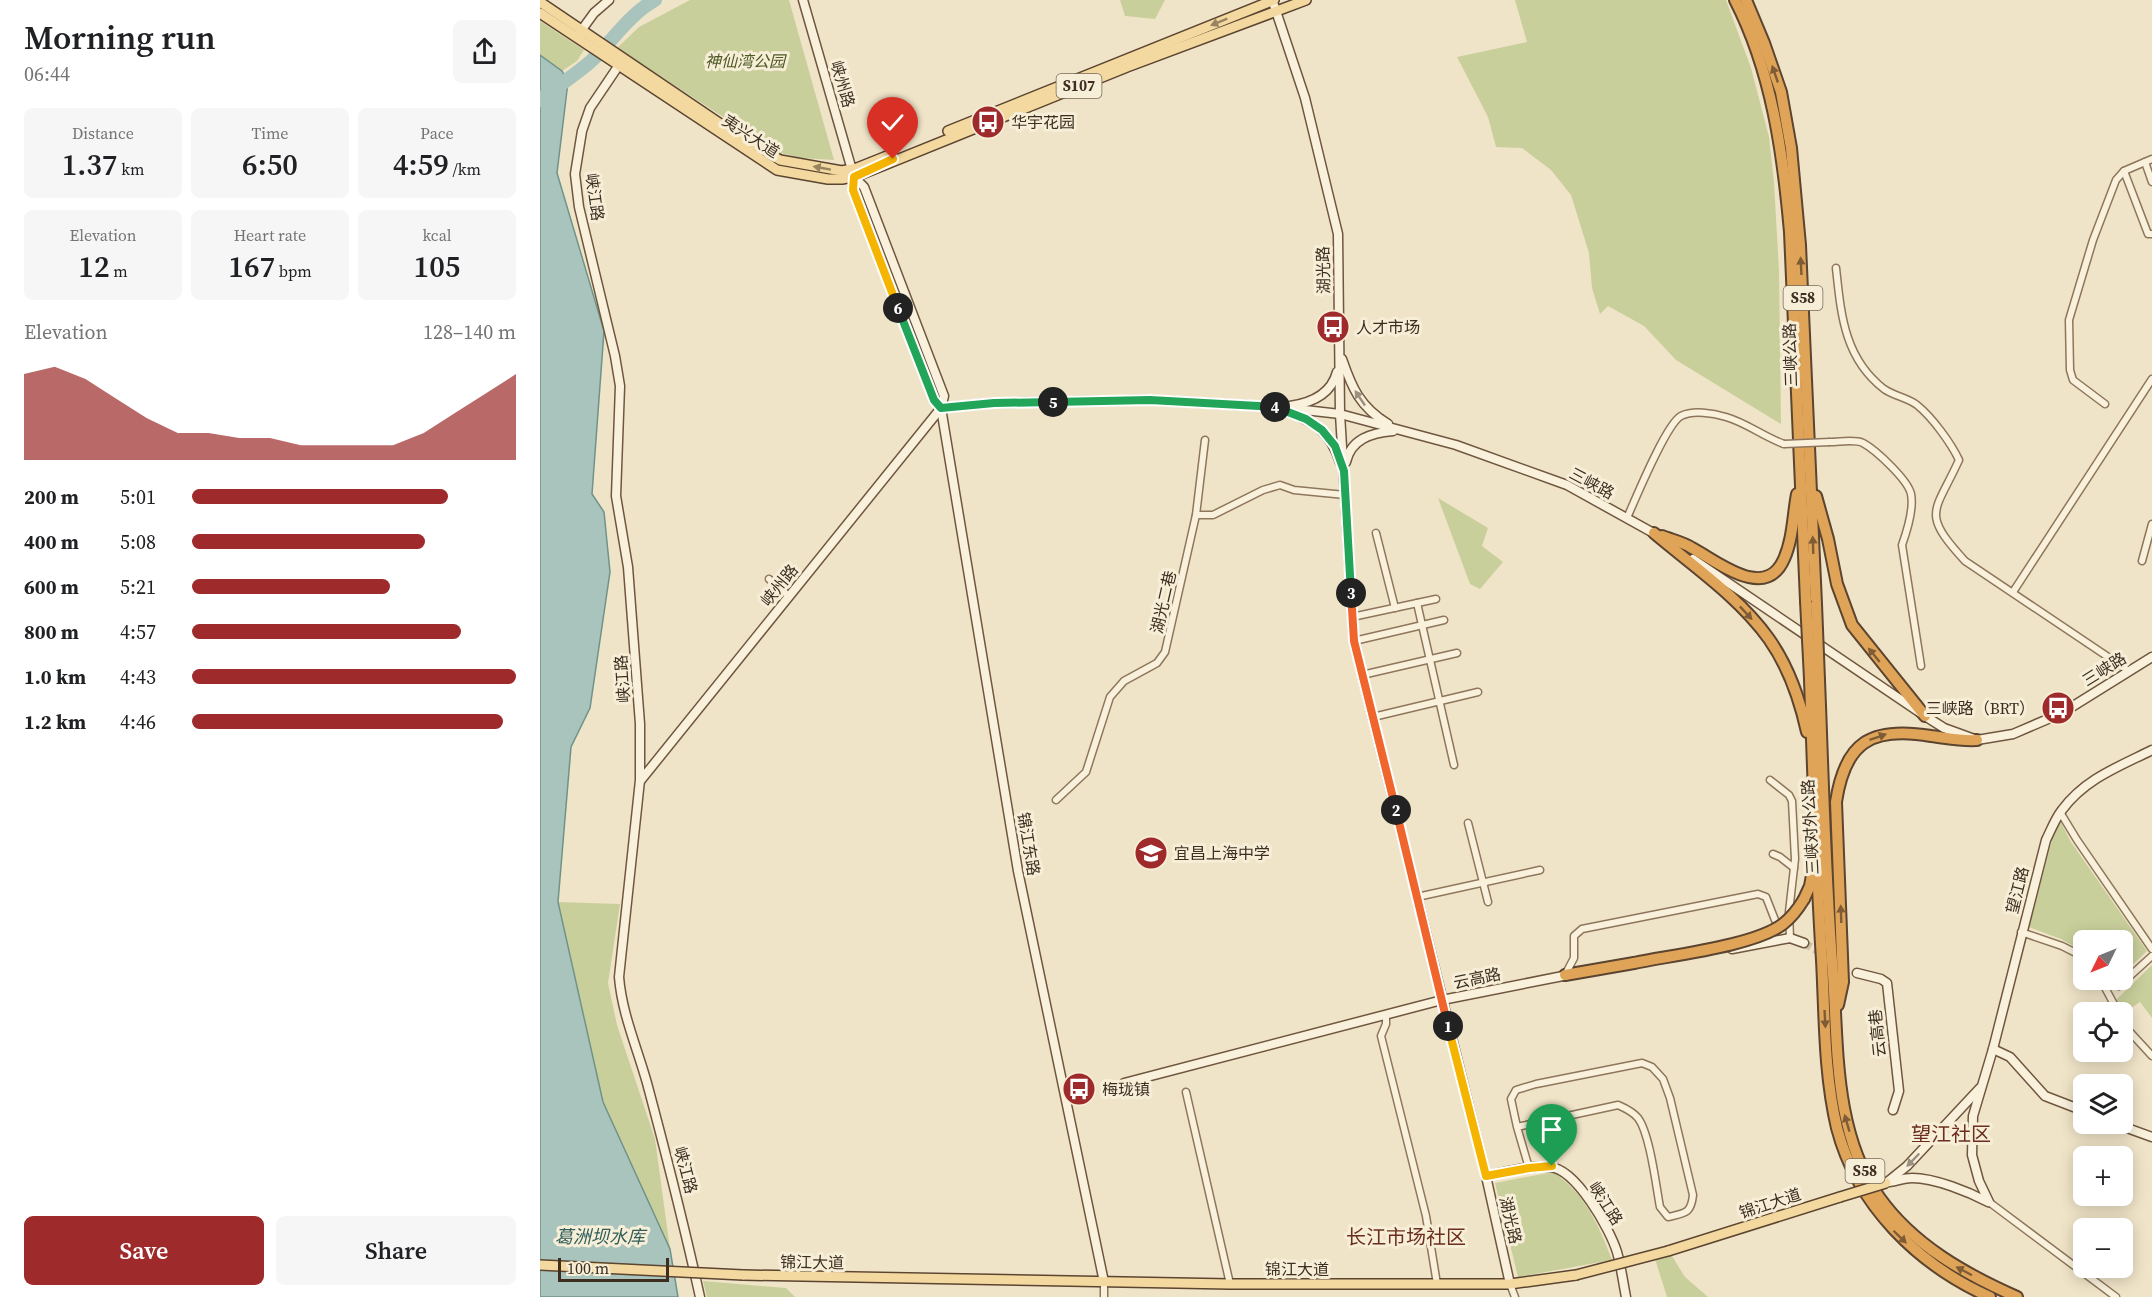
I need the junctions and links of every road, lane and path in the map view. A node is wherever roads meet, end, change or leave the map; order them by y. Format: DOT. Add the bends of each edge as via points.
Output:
graph roads {
  1 [pos="609,0"];
  2 [pos="803,0"];
  3 [pos="1273,0"];
  4 [pos="1306,0"];
  5 [pos="1735,0"];
  6 [pos="1746,0"];
  7 [pos="540,2"];
  8 [pos="1276,12"];
  9 [pos="540,13"];
  10 [pos="579,34"];
  11 [pos="620,61"];
  12 [pos="2152,159"];
  13 [pos="2145,162"];
  14 [pos="2124,171"];
  15 [pos="852,173"];
  16 [pos="2152,182"];
  17 [pos="2152,234"];
  18 [pos="1836,268"];
  19 [pos="1339,352"];
  20 [pos="2152,379"];
  21 [pos="2105,404"];
  22 [pos="1278,407"];
  23 [pos="941,408"];
  24 [pos="1340,414"];
  25 [pos="1399,430"];
  26 [pos="1204,440"];
  27 [pos="1344,471"];
  28 [pos="1806,475"];
  29 [pos="1345,495"];
  30 [pos="1196,516"];
  31 [pos="1627,518"];
  32 [pos="2152,524"];
  33 [pos="1376,533"];
  34 [pos="1654,533"];
  35 [pos="2142,561"];
  36 [pos="769,579"];
  37 [pos="2013,592"];
  38 [pos="789,596"];
  39 [pos="1436,599"];
  40 [pos="1417,603"];
  41 [pos="1395,608"];
  42 [pos="1352,617"];
  43 [pos="1444,620"];
  44 [pos="1422,625"];
  45 [pos="1354,641"];
  46 [pos="1457,653"];
  47 [pos="2152,657"];
  48 [pos="1430,659"];
  49 [pos="1921,666"];
  50 [pos="2130,671"];
  51 [pos="1362,675"];
  52 [pos="1814,679"];
  53 [pos="1478,692"];
  54 [pos="1439,701"];
  55 [pos="1925,716"];
  56 [pos="1373,717"];
  57 [pos="1977,740"];
  58 [pos="2152,750"];
  59 [pos="1813,758"];
  60 [pos="1454,765"];
  61 [pos="640,780"];
  62 [pos="1770,780"];
  63 [pos="1056,800"];
  64 [pos="2060,812"];
  65 [pos="1468,823"];
  66 [pos="1816,852"];
  67 [pos="1773,854"];
  68 [pos="1794,868"];
  69 [pos="1540,870"];
  70 [pos="1483,883"];
  71 [pos="1416,897"];
  72 [pos="1488,902"];
  73 [pos="1775,920"];
  74 [pos="2021,932"];
  75 [pos="1790,938"];
  76 [pos="1804,943"];
  77 [pos="2152,949"];
  78 [pos="2073,952"];
  79 [pos="2152,956"];
  80 [pos="1857,973"];
  81 [pos="2133,973"];
  82 [pos="1565,975"];
  83 [pos="1442,1000"];
  84 [pos="1386,1015"];
  85 [pos="1835,1017"];
  86 [pos="2133,1035"];
  87 [pos="1993,1049"];
  88 [pos="2152,1056"];
  89 [pos="1124,1083"];
  90 [pos="1981,1086"];
  91 [pos="1186,1092"];
  92 [pos="2073,1107"];
  93 [pos="1893,1110"];
  94 [pos="1517,1127"];
  95 [pos="2133,1130"];
  96 [pos="2152,1137"];
  97 [pos="1529,1168"];
  98 [pos="1486,1176"];
  99 [pos="1979,1181"];
  100 [pos="1886,1183"];
  101 [pos="1970,1192"];
  102 [pos="1989,1202"];
  103 [pos="540,1265"];
  104 [pos="1104,1282"];
  105 [pos="1230,1284"];
  106 [pos="1437,1284"];
  107 [pos="1510,1284"];
  108 [pos="700,1297"];
  109 [pos="1104,1297"];
  110 [pos="1515,1297"];
  111 [pos="1626,1297"];
  112 [pos="1990,1297"];
  113 [pos="2017,1297"];
  114 [pos="2116,1297"];
  1 -- 10 [label="main road"];
  2 -- 15 [label="main road, 峡州路"];
  3 -- 8 [label="main road, 湖光路"];
  3 -- 15 [label="main road, 夷兴大道, one-way"];
  4 -- 8 [label="main road, 夷兴大道 / S107"];
  5 -- 28 [label="highway, 三峡公路 / S58" via="1757,51 1778,129 1790,232"];
  28 -- 6 [label="highway, 三峡公路 / S58, one-way" via="1800,245 1791,148 1781,92"];
  7 -- 10 [label="main road, 夷兴大道"];
  8 -- 15 [label="main road, 夷兴大道 / S107"];
  8 -- 19 [label="main road, 湖光路" via="1305,98 1338,234"];
  9 -- 10 [label="main road, 夷兴大道"];
  10 -- 11 [label="main road, 夷兴大道"];
  11 -- 15 [label="main road, 夷兴大道 / S107" via="777,170 828,179 842,179"];
  11 -- 61 [label="main road, 峡江路" via="590,108 575,174 620,386 616,496 628,567 640,724"];
  12 -- 13 [label="street"];
  13 -- 14 [label="street"];
  13 -- 16 [label="street"];
  14 -- 17 [label="street" via="2148,234"];
  14 -- 21 [label="street" via="2116,180 2098,226 2069,320 2073,380"];
  15 -- 23 [label="main road, 峡州路" via="853,190 934,400"];
  18 -- 37 [label="street" via="1850,346 1861,364 1884,389 1917,405 1952,444 1959,460 1938,500 1935,521 1965,561"];
  19 -- 22 [label="main road" via="1336,376 1326,393 1308,403"];
  19 -- 24 [label="main road, 湖光路"];
  25 -- 19 [label="main road, one-way" via="1361,402"];
  20 -- 37 [label="street"];
  22 -- 23 [label="main road, 三峡路" via="1150,400"];
  22 -- 24 [label="main road, 三峡路"];
  22 -- 27 [label="main road" via="1322,430 1335,446"];
  23 -- 38 [label="main road, 峡州路"];
  23 -- 104 [label="main road, 锦江东路" via="1018,871"];
  24 -- 25 [label="main road, 三峡路"];
  24 -- 27 [label="main road, 湖光路"];
  25 -- 27 [label="main road" via="1377,432 1359,440 1348,452"];
  25 -- 31 [label="main road, 三峡路" via="1456,445 1567,485"];
  26 -- 30 [label="street, 湖光二巷"];
  27 -- 29 [label="main road, 湖光路"];
  28 -- 34 [label="highway" via="1783,562 1764,577 1746,578 1690,546"];
  28 -- 52 [label="highway, 三峡公路 / S58, bridge"];
  55 -- 28 [label="highway, one-way" via="1852,625"];
  29 -- 30 [label="street" via="1281,485 1213,515"];
  29 -- 42 [label="main road, 湖光路"];
  30 -- 63 [label="street, 湖光二巷" via="1165,652 1157,663 1124,681 1110,698 1086,772"];
  31 -- 34 [label="main road, 三峡路"];
  31 -- 49 [label="street, bridge" via="1662,443 1681,416 1705,412 1728,417 1784,444 1861,442 1880,456 1911,493 1902,544"];
  32 -- 35 [label="street"];
  33 -- 41 [label="street"];
  34 -- 55 [label="main road, 三峡路"];
  34 -- 59 [label="highway, one-way" via="1722,590 1767,637 1795,691"];
  36 -- 38 [label="street"];
  37 -- 50 [label="street"];
  38 -- 61 [label="main road, 峡州路"];
  39 -- 40 [label="street"];
  40 -- 41 [label="street"];
  40 -- 44 [label="street"];
  41 -- 42 [label="street"];
  42 -- 45 [label="main road, 湖光路"];
  43 -- 44 [label="street"];
  44 -- 45 [label="street"];
  44 -- 48 [label="street"];
  45 -- 51 [label="main road, 湖光路"];
  46 -- 48 [label="street"];
  47 -- 50 [label="main road, 三峡路"];
  48 -- 51 [label="street"];
  48 -- 54 [label="street"];
  50 -- 57 [label="main road, 三峡路" via="2062,713 2013,734"];
  51 -- 56 [label="main road, 湖光路"];
  52 -- 59 [label="highway, 三峡对外公路 / S58"];
  52 -- 85 [label="highway, 三峡对外公路 / S58"];
  53 -- 54 [label="street"];
  54 -- 56 [label="street"];
  54 -- 60 [label="street"];
  55 -- 57 [label="main road, 三峡路"];
  56 -- 71 [label="main road, 湖光路"];
  85 -- 57 [label="highway, one-way" via="1843,982 1836,802 1844,767 1865,742 1887,734"];
  58 -- 64 [label="main road, 望江路" via="2094,778"];
  59 -- 66 [label="highway, 三峡对外公路 / S58"];
  61 -- 108 [label="main road, 峡江路" via="620,956 621,998 681,1208"];
  62 -- 68 [label="street" via="1791,797"];
  64 -- 74 [label="main road, 望江路" via="2046,840"];
  64 -- 77 [label="street"];
  65 -- 70 [label="street"];
  66 -- 82 [label="highway, bridge" via="1804,899 1781,926 1740,942"];
  66 -- 112 [label="highway, 三峡对外公路 / S58, one-way" via="1828,1065 1838,1129 1857,1176 1886,1223 1938,1268"];
  67 -- 68 [label="street"];
  68 -- 75 [label="street"];
  69 -- 70 [label="street"];
  70 -- 71 [label="street"];
  70 -- 72 [label="street"];
  71 -- 83 [label="main road, 湖光路"];
  73 -- 82 [label="street" via="1766,897 1758,894 1582,929 1574,936 1574,958"];
  74 -- 78 [label="street"];
  74 -- 87 [label="main road, 望江路"];
  75 -- 76 [label="main road"];
  75 -- 82 [label="main road, 云高路" via="1582,976"];
  79 -- 81 [label="street"];
  80 -- 93 [label="main road, 云高巷" via="1887,983 1899,1091"];
  82 -- 83 [label="main road, 云高路"];
  83 -- 84 [label="main road, 云高路"];
  83 -- 98 [label="main road, 湖光路"];
  84 -- 89 [label="main road, 云高路"];
  84 -- 106 [label="street" via="1381,1036 1426,1216"];
  113 -- 85 [label="highway, S58, one-way" via="1959,1269 1927,1247 1879,1197 1854,1146 1844,1112"];
  86 -- 88 [label="street"];
  87 -- 90 [label="main road, 望江路"];
  87 -- 92 [label="main road" via="2010,1057 2045,1096"];
  90 -- 99 [label="main road, 望江路" via="1973,1116 1972,1155"];
  90 -- 100 [label="main road, one-way" via="1907,1166"];
  91 -- 105 [label="street"];
  94 -- 94 [label="street" via="1511,1099 1516,1090 1642,1063 1652,1067 1663,1079 1670,1098 1693,1195 1692,1206 1686,1213 1668,1217 1664,1213 1644,1132 1638,1118 1626,1108 1618,1105"];
  94 -- 97 [label="street"];
  95 -- 96 [label="main road"];
  97 -- 98 [label="main road, 峡江路"];
  97 -- 111 [label="main road, 峡江路" via="1552,1166 1569,1177 1588,1198 1617,1251"];
  98 -- 107 [label="main road, 湖光路"];
  99 -- 101 [label="main road"];
  99 -- 102 [label="main road, 望江路"];
  100 -- 101 [label="main road" via="1913,1178"];
  100 -- 107 [label="main road, 锦江大道, bridge" via="1668,1251 1576,1275"];
  101 -- 102 [label="main road"];
  102 -- 114 [label="street"];
  103 -- 104 [label="main road, 锦江大道, bridge" via="743,1275"];
  104 -- 105 [label="main road, 锦江大道"];
  104 -- 109 [label="street"];
  105 -- 106 [label="main road, 锦江大道"];
  106 -- 107 [label="main road, 锦江大道"];
  107 -- 110 [label="street"];
}
